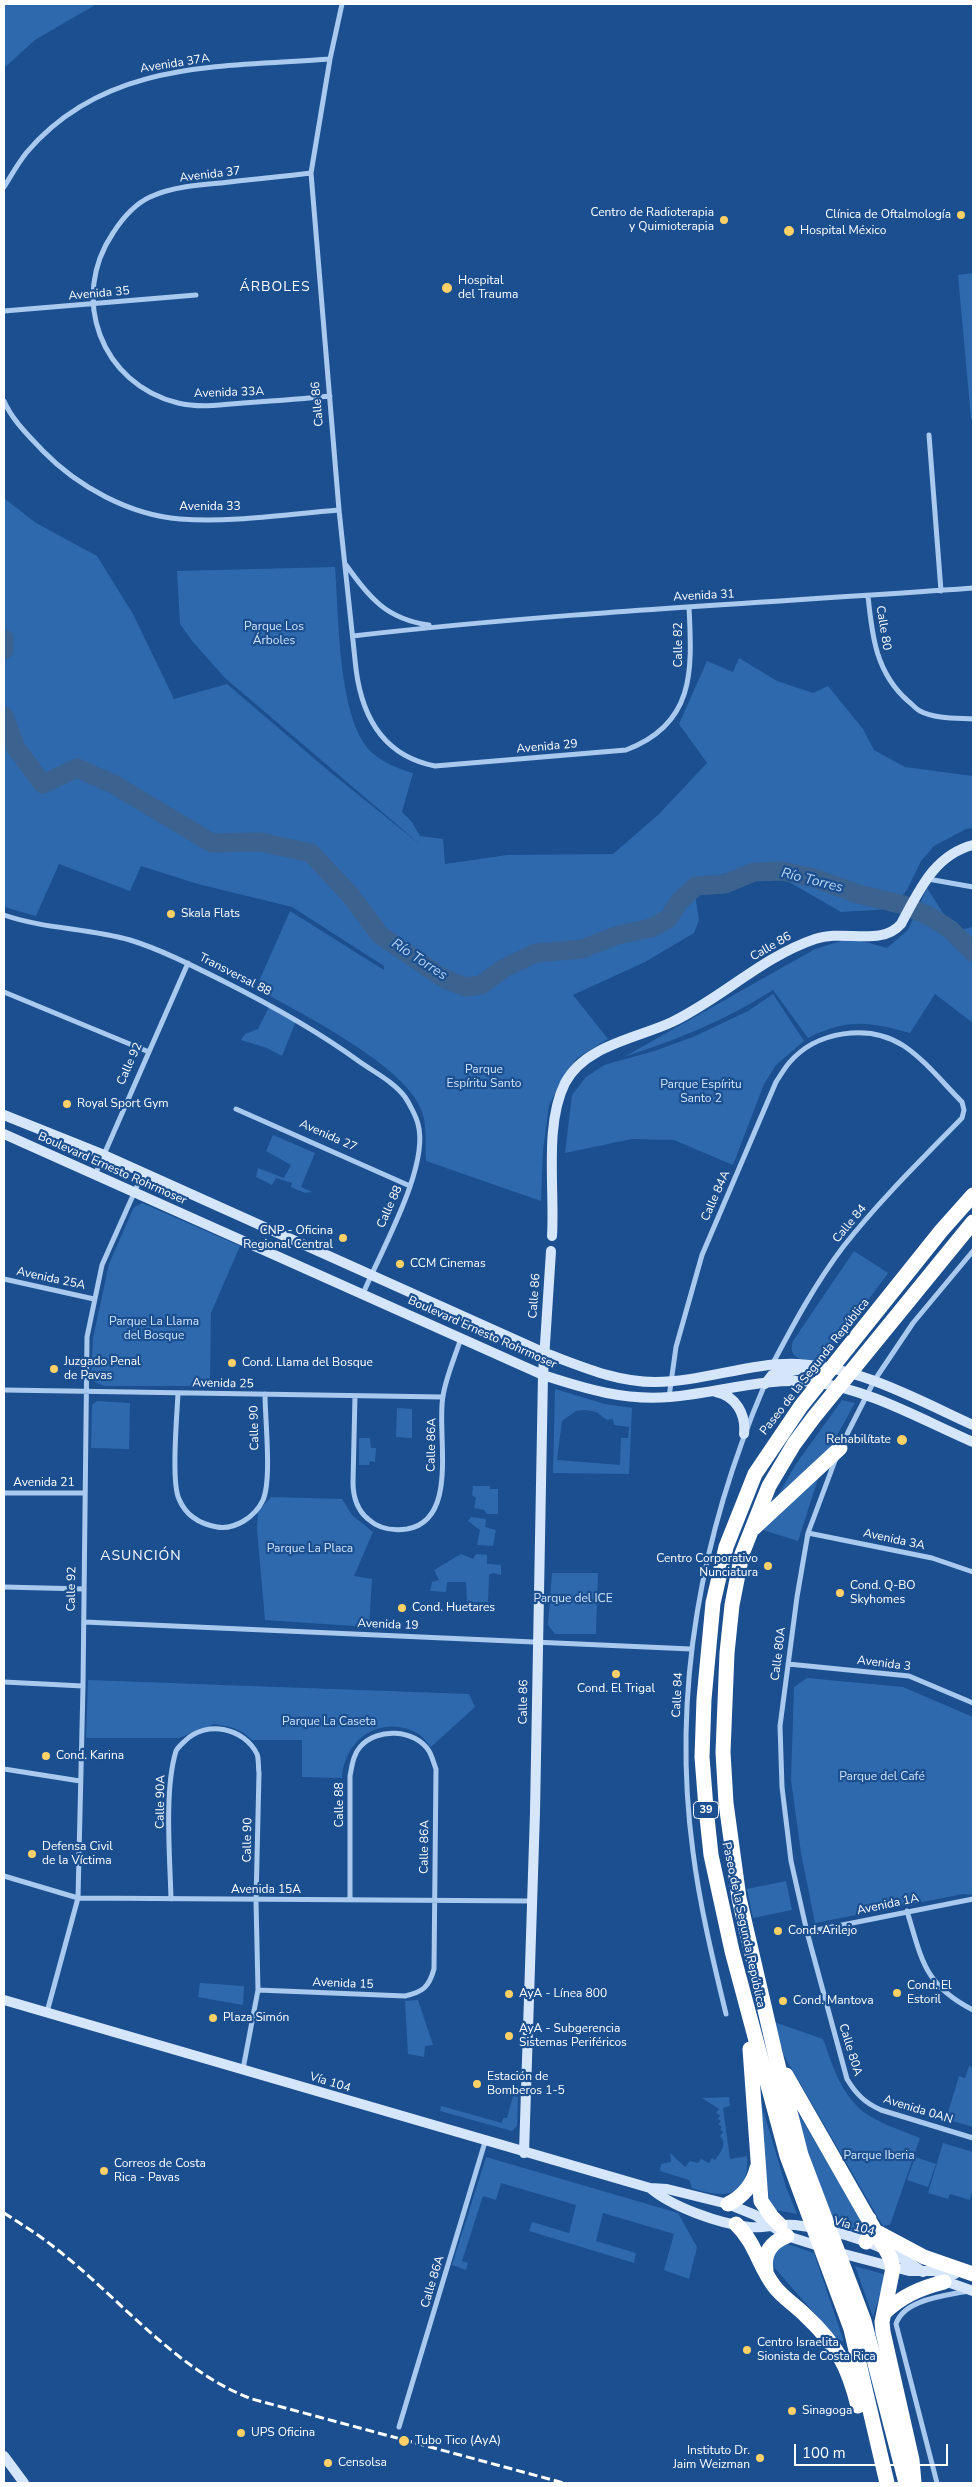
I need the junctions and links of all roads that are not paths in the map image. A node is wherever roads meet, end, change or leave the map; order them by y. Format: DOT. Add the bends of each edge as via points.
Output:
graph roads {
  1 [pos="342,4"];
  2 [pos="330,59"];
  3 [pos="311,173"];
  4 [pos="4,187"];
  5 [pos="196,296"];
  6 [pos="92,305"];
  7 [pos="4,311"];
  8 [pos="330,396"];
  9 [pos="4,401"];
  10 [pos="929,435"];
  11 [pos="340,510"];
  12 [pos="346,564"];
  13 [pos="973,588"];
  14 [pos="940,591"];
  15 [pos="868,596"];
  16 [pos="689,607"];
  17 [pos="437,626"];
  18 [pos="353,636"];
  19 [pos="973,719"];
  20 [pos="658,734"];
  21 [pos="435,766"];
  22 [pos="973,845"];
  23 [pos="928,879"];
  24 [pos="973,887"];
  25 [pos="4,915"];
  26 [pos="188,963"];
  27 [pos="4,992"];
  28 [pos="149,1052"];
  29 [pos="236,1109"];
  30 [pos="964,1110"];
  31 [pos="4,1114"];
  32 [pos="418,1124"];
  33 [pos="4,1134"];
  34 [pos="104,1155"];
  35 [pos="143,1173"];
  36 [pos="95,1176"];
  37 [pos="410,1186"];
  38 [pos="133,1192"];
  39 [pos="973,1195"];
  40 [pos="973,1222"];
  41 [pos="552,1236"];
  42 [pos="551,1251"];
  43 [pos="973,1251"];
  44 [pos="371,1273"];
  45 [pos="4,1279"];
  46 [pos="363,1294"];
  47 [pos="94,1299"];
  48 [pos="546,1327"];
  49 [pos="461,1338"];
  50 [pos="527,1345"];
  51 [pos="545,1353"];
  52 [pos="772,1365"];
  53 [pos="821,1367"];
  54 [pos="544,1375"];
  55 [pos="871,1380"];
  56 [pos="672,1381"];
  57 [pos="765,1384"];
  58 [pos="4,1390"];
  59 [pos="86,1392"];
  60 [pos="712,1392"];
  61 [pos="178,1393"];
  62 [pos="265,1394"];
  63 [pos="864,1395"];
  64 [pos="355,1396"];
  65 [pos="442,1397"];
  66 [pos="669,1398"];
  67 [pos="973,1425"];
  68 [pos="744,1434"];
  69 [pos="973,1442"];
  70 [pos="840,1448"];
  71 [pos="4,1493"];
  72 [pos="85,1493"];
  73 [pos="750,1532"];
  74 [pos="808,1533"];
  75 [pos="973,1572"];
  76 [pos="4,1587"];
  77 [pos="84,1589"];
  78 [pos="84,1622"];
  79 [pos="538,1641"];
  80 [pos="691,1649"];
  81 [pos="788,1664"];
  82 [pos="4,1682"];
  83 [pos="83,1686"];
  84 [pos="973,1703"];
  85 [pos="213,1728"];
  86 [pos="390,1732"];
  87 [pos="4,1769"];
  88 [pos="80,1781"];
  89 [pos="4,1876"];
  90 [pos="78,1898"];
  91 [pos="973,1899"];
  92 [pos="171,1900"];
  93 [pos="350,1900"];
  94 [pos="434,1900"];
  95 [pos="256,1901"];
  96 [pos="532,1901"];
  97 [pos="907,1911"];
  98 [pos="807,1932"];
  99 [pos="425,1988"];
  100 [pos="258,1990"];
  101 [pos="4,2000"];
  102 [pos="746,2010"];
  103 [pos="973,2010"];
  104 [pos="47,2012"];
  105 [pos="726,2014"];
  106 [pos="775,2054"];
  107 [pos="243,2069"];
  108 [pos="859,2096"];
  109 [pos="973,2138"];
  110 [pos="485,2142"];
  111 [pos="524,2153"];
  112 [pos="759,2156"];
  113 [pos="650,2188"];
  114 [pos="728,2204"];
  115 [pos="736,2224"];
  116 [pos="787,2231"];
  117 [pos="871,2237"];
  118 [pos="887,2250"];
  119 [pos="893,2268"];
  120 [pos="923,2272"];
  121 [pos="767,2274"];
  122 [pos="973,2276"];
  123 [pos="944,2282"];
  124 [pos="972,2290"];
  125 [pos="884,2314"];
  126 [pos="399,2427"];
  127 [pos="4,2456"];
  128 [pos="884,2482"];
  129 [pos="24,2483"];
  130 [pos="906,2483"];
  131 [pos="914,2483"];
  132 [pos="937,2483"];
  1 -- 2 [label="street, Calle 86"];
  2 -- 3 [label="street, Calle 86"];
  2 -- 4 [label="street, Avenida 37A" via="196,69 128,83 99,95 66,116 27,152"];
  3 -- 6 [label="street, Avenida 37" via="183,186 149,197 122,219 101,250 93,281"];
  3 -- 8 [label="street, Calle 86"];
  5 -- 6 [label="street, Avenida 35"];
  6 -- 7 [label="street, Avenida 35"];
  6 -- 8 [label="street, Avenida 33A" via="99,335 112,360 129,379 152,394 179,404 210,406"];
  8 -- 11 [label="street, Calle 86"];
  9 -- 11 [label="street, Avenida 33" via="26,434 55,464 86,486 129,507 179,519"];
  10 -- 14 [label="street"];
  11 -- 12 [label="street, Calle 86"];
  12 -- 17 [label="street, Avenida 31" via="378,605 397,617"];
  12 -- 18 [label="street, Calle 86"];
  13 -- 14 [label="street, Avenida 31"];
  14 -- 15 [label="street, Avenida 31"];
  15 -- 16 [label="street, Avenida 31"];
  15 -- 19 [label="street, Calle 80" via="872,635 879,661 895,689 920,711 946,718"];
  16 -- 17 [label="street, Avenida 31"];
  16 -- 20 [label="street, Calle 82" via="692,658 688,682 680,706"];
  17 -- 18 [label="street, Avenida 31"];
  18 -- 21 [label="street, Calle 86" via="358,686 373,724 382,738 406,758"];
  20 -- 21 [label="street, Avenida 29" via="626,750"];
  22 -- 23 [label="main road" via="949,855 936,865"];
  23 -- 24 [label="street"];
  23 -- 41 [label="main road, Calle 86" via="895,932 886,936 834,935 791,948 695,1009 599,1052 577,1069 566,1081 560,1095 554,1126"];
  25 -- 26 [label="street, Transversal 88" via="122,938"];
  26 -- 28 [label="street, Calle 92"];
  26 -- 32 [label="street, Transversal 88" via="322,1034 404,1096"];
  27 -- 28 [label="street"];
  28 -- 34 [label="street, Calle 92"];
  29 -- 37 [label="street, Avenida 27"];
  30 -- 52 [label="street, Calle 84" via="962,1118 842,1248 801,1311"];
  30 -- 56 [label="street, Calle 84A" via="962,1102 921,1060 903,1045 880,1035 859,1032 836,1035 812,1044 790,1062 776,1082 702,1255 681,1326"];
  31 -- 34 [label="main road, Boulevard Ernesto Rohrmoser"];
  32 -- 37 [label="street, Calle 88" via="419,1156"];
  33 -- 36 [label="main road, Boulevard Ernesto Rohrmoser"];
  34 -- 35 [label="main road, Boulevard Ernesto Rohrmoser"];
  34 -- 36 [label="street, Calle 92"];
  35 -- 38 [label="street, Calle 92"];
  35 -- 44 [label="main road, Boulevard Ernesto Rohrmoser"];
  36 -- 38 [label="main road, Boulevard Ernesto Rohrmoser"];
  37 -- 44 [label="street, Calle 88"];
  38 -- 46 [label="main road, Boulevard Ernesto Rohrmoser"];
  38 -- 47 [label="street, Calle 92" via="102,1265"];
  39 -- 102 [label="highway, Paseo de la Segunda República / 39" via="781,1432 754,1474 726,1547 707,1652 702,1757 711,1855"];
  40 -- 73 [label="highway, Paseo de la Segunda República / 39" via="809,1424 769,1486"];
  42 -- 48 [label="main road, Calle 86"];
  43 -- 55 [label="street, Calle 80A" via="912,1323"];
  44 -- 46 [label="street, Calle 88"];
  44 -- 50 [label="main road, Boulevard Ernesto Rohrmoser"];
  45 -- 47 [label="street, Avenida 25A"];
  46 -- 49 [label="main road, Boulevard Ernesto Rohrmoser"];
  47 -- 59 [label="street, Calle 92" via="87,1337"];
  48 -- 50 [label="main road" via="538,1342"];
  48 -- 51 [label="main road, Calle 86"];
  49 -- 54 [label="main road, Boulevard Ernesto Rohrmoser"];
  49 -- 65 [label="street, Calle 86A"];
  50 -- 51 [label="main road, Boulevard Ernesto Rohrmoser"];
  51 -- 54 [label="main road, Calle 86"];
  51 -- 56 [label="main road, Boulevard Ernesto Rohrmoser" via="605,1376 634,1381"];
  52 -- 53 [label="main road, Boulevard Ernesto Rohrmoser"];
  52 -- 56 [label="main road, Boulevard Ernesto Rohrmoser"];
  53 -- 55 [label="main road, Boulevard Ernesto Rohrmoser"];
  53 -- 57 [label="main road" via="772,1375"];
  54 -- 66 [label="main road, Boulevard Ernesto Rohrmoser" via="599,1393 629,1398"];
  54 -- 79 [label="main road, Calle 86"];
  55 -- 63 [label="street, Calle 80A"];
  55 -- 67 [label="main road, Boulevard Ernesto Rohrmoser"];
  56 -- 66 [label="street, Calle 84A"];
  57 -- 60 [label="main road, Boulevard Ernesto Rohrmoser"];
  57 -- 63 [label="main road, Boulevard Ernesto Rohrmoser" via="814,1382"];
  57 -- 68 [label="street, Calle 84"];
  58 -- 59 [label="street, Avenida 25"];
  59 -- 61 [label="street, Avenida 25"];
  59 -- 72 [label="street, Calle 92"];
  60 -- 66 [label="main road, Boulevard Ernesto Rohrmoser"];
  60 -- 68 [label="main road" via="721,1393 735,1402 743,1417"];
  61 -- 62 [label="street, Avenida 25"];
  61 -- 62 [label="street, Calle 90" via="178,1499 189,1515 203,1524 223,1528 240,1524 263,1500 266,1483"];
  62 -- 64 [label="street, Avenida 25"];
  63 -- 69 [label="main road, Boulevard Ernesto Rohrmoser"];
  63 -- 70 [label="street, Calle 80A"];
  64 -- 65 [label="street, Avenida 25"];
  64 -- 65 [label="street, Calle 86A" via="353,1494 357,1506 372,1523 397,1530 423,1522 438,1503 441,1493"];
  68 -- 80 [label="street, Calle 84" via="714,1528"];
  70 -- 73 [label="highway"];
  70 -- 74 [label="street, Calle 80A"];
  71 -- 72 [label="street, Avenida 21"];
  72 -- 77 [label="street, Calle 92"];
  73 -- 106 [label="highway, Paseo de la Segunda República / 39" via="732,1605 727,1653 726,1803 739,1898"];
  74 -- 75 [label="street, Avenida 3A" via="924,1556"];
  74 -- 81 [label="street, Calle 80A"];
  76 -- 77 [label="street"];
  77 -- 78 [label="street, Calle 92"];
  78 -- 79 [label="street, Avenida 19"];
  78 -- 83 [label="street, Calle 92"];
  79 -- 80 [label="street, Avenida 19"];
  79 -- 96 [label="main road, Calle 86"];
  80 -- 105 [label="street, Calle 84" via="686,1729 688,1809 698,1889"];
  81 -- 84 [label="street, Avenida 3" via="909,1676"];
  81 -- 98 [label="street, Calle 80A" via="780,1726 782,1787 791,1861"];
  82 -- 83 [label="street"];
  83 -- 88 [label="street, Calle 92"];
  85 -- 92 [label="street, Calle 90A" via="191,1735 177,1749 170,1775"];
  85 -- 95 [label="street, Calle 90" via="235,1732 249,1742 258,1756"];
  86 -- 93 [label="street, Calle 88" via="370,1738 353,1758 350,1776"];
  86 -- 94 [label="street, Calle 86A" via="408,1734 421,1742 429,1751 436,1769"];
  87 -- 88 [label="street"];
  88 -- 90 [label="street, Calle 92"];
  89 -- 90 [label="street, Avenida 15A"];
  90 -- 92 [label="street, Avenida 15A"];
  90 -- 104 [label="street, Calle 92"];
  91 -- 97 [label="street, Avenida 1A"];
  92 -- 95 [label="street, Avenida 15A"];
  93 -- 94 [label="street, Avenida 15A"];
  93 -- 95 [label="street, Avenida 15A"];
  94 -- 96 [label="street, Avenida 15A"];
  94 -- 99 [label="street, Calle 86A" via="434,1969"];
  95 -- 100 [label="street, Calle 90"];
  96 -- 111 [label="main road, Calle 86"];
  97 -- 98 [label="street, Avenida 1A"];
  97 -- 103 [label="street" via="928,1972 938,1987"];
  98 -- 108 [label="street, Calle 80A" via="847,2079"];
  99 -- 100 [label="street, Avenida 15" via="405,1996"];
  100 -- 107 [label="street, Calle 90"];
  101 -- 104 [label="main road, Vía 104"];
  102 -- 112 [label="highway"];
  102 -- 128 [label="highway, Paseo de la Segunda República / 39" via="795,2181 850,2329"];
  104 -- 107 [label="main road, Vía 104"];
  106 -- 117 [label="highway" via="869,2218"];
  106 -- 130 [label="highway, Paseo de la Segunda República / 39" via="809,2179 864,2321"];
  107 -- 110 [label="main road, Vía 104"];
  108 -- 109 [label="street, Avenida 0AN" via="881,2110"];
  110 -- 111 [label="main road, Vía 104"];
  110 -- 126 [label="street, Calle 86A"];
  111 -- 113 [label="main road, Vía 104"];
  112 -- 114 [label="highway" via="755,2178 749,2188"];
  112 -- 116 [label="highway" via="761,2201"];
  113 -- 114 [label="main road, Vía 104"];
  113 -- 115 [label="main road, Vía 104" via="670,2204"];
  114 -- 116 [label="main road, Vía 104"];
  115 -- 116 [label="main road, Vía 104"];
  115 -- 121 [label="highway" via="753,2244"];
  116 -- 117 [label="main road, Vía 104"];
  116 -- 119 [label="main road, Vía 104" via="844,2254"];
  116 -- 121 [label="highway" via="769,2246"];
  117 -- 118 [label="highway"];
  117 -- 122 [label="highway"];
  118 -- 119 [label="highway"];
  118 -- 120 [label="main road, Vía 104"];
  119 -- 120 [label="main road, Vía 104"];
  119 -- 125 [label="highway"];
  120 -- 122 [label="main road, Vía 104" via="942,2271"];
  120 -- 123 [label="main road, Vía 104"];
  121 -- 128 [label="highway" via="774,2286 826,2336 851,2374"];
  123 -- 124 [label="main road, Vía 104"];
  123 -- 125 [label="highway" via="905,2296"];
  124 -- 132 [label="street" via="911,2306 902,2311 896,2324"];
  125 -- 131 [label="highway" via="883,2332 912,2460"];
  127 -- 129 [label="main road"];
}
